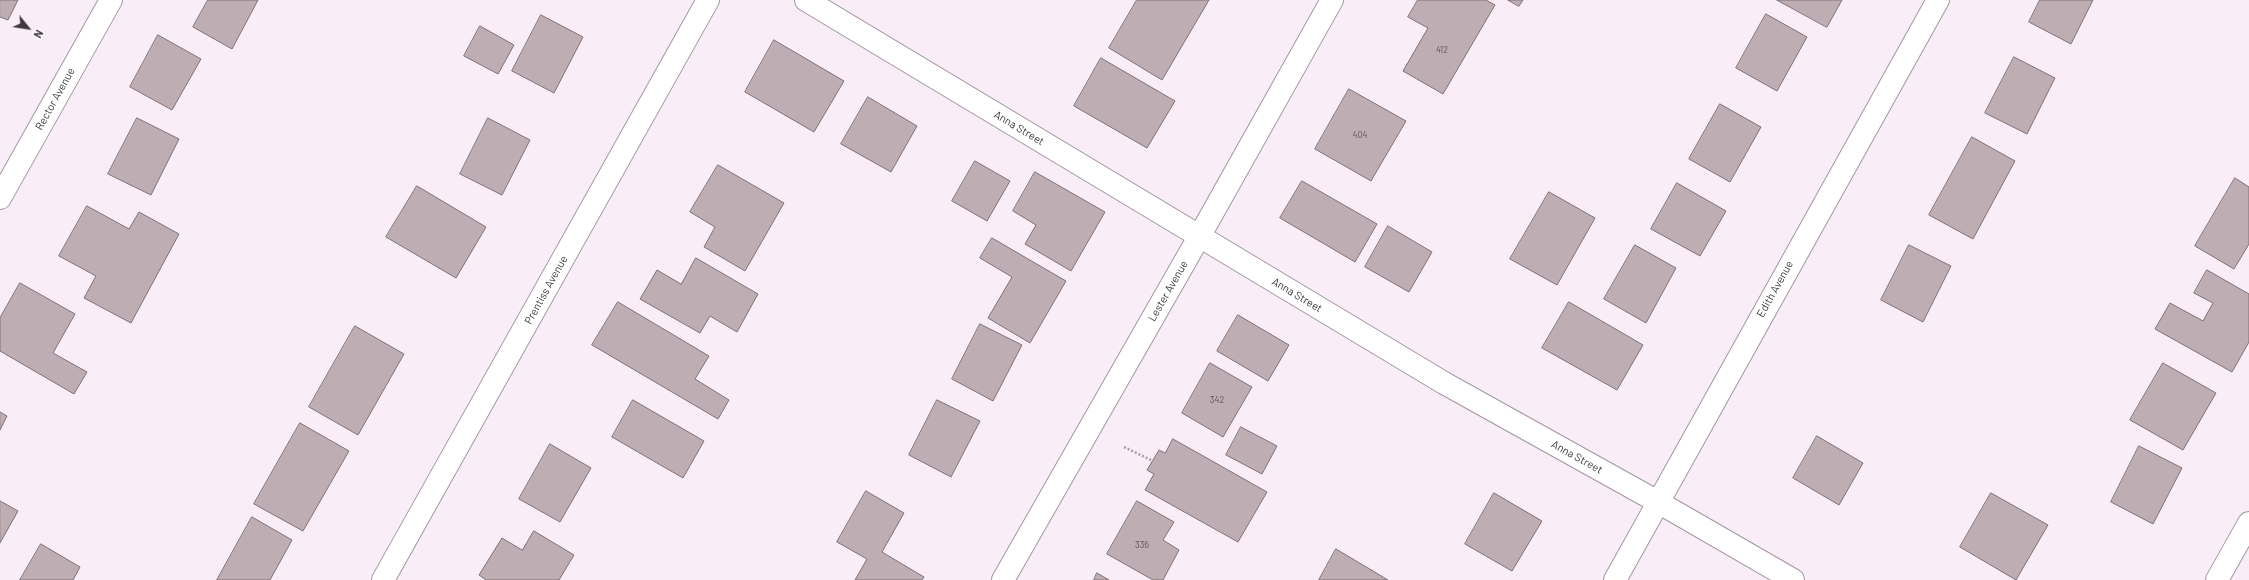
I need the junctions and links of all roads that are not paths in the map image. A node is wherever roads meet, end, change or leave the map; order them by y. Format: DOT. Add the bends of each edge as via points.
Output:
graph roads {
  1 [pos="111,0"];
  2 [pos="708,0"];
  3 [pos="806,0"];
  4 [pos="1332,0"];
  5 [pos="1938,0"];
  6 [pos="0,198"];
  7 [pos="1199,237"];
  8 [pos="1658,502"];
  9 [pos="2249,523"];
  10 [pos="383,580"];
  11 [pos="1003,580"];
  12 [pos="1614,580"];
  13 [pos="1793,580"];
  14 [pos="2217,580"];
  1 -- 6 [label="street, Rector Avenue"];
  2 -- 10 [label="street, Prentiss Avenue"];
  3 -- 7 [label="street, Anna Street"];
  4 -- 7 [label="street, Lester Avenue"];
  5 -- 8 [label="street, Edith Avenue"];
  7 -- 8 [label="street, Anna Street" via="1444,383"];
  7 -- 11 [label="street, Lester Avenue"];
  8 -- 12 [label="street, Edith Avenue"];
  8 -- 13 [label="street, Anna Street"];
  9 -- 14 [label="street"];
}
